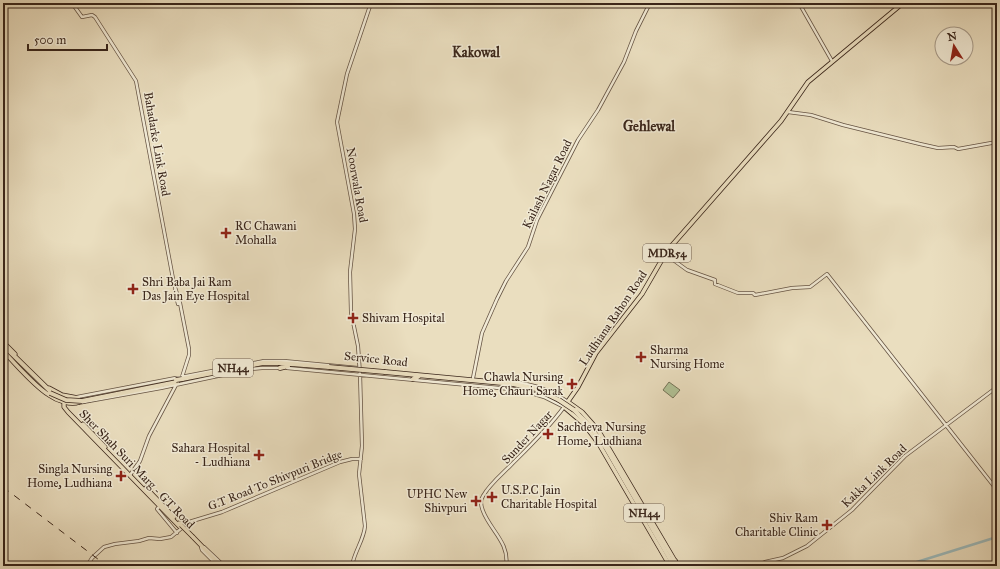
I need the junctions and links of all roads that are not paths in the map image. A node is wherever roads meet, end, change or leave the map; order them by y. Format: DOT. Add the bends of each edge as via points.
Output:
graph roads {
  1 [pos="72,3"];
  2 [pos="371,3"];
  3 [pos="650,3"];
  4 [pos="799,3"];
  5 [pos="903,3"];
  6 [pos="832,61"];
  7 [pos="788,112"];
  8 [pos="997,142"];
  9 [pos="665,255"];
  10 [pos="3,342"];
  11 [pos="3,345"];
  12 [pos="3,350"];
  13 [pos="281,366"];
  14 [pos="328,368"];
  15 [pos="359,368"];
  16 [pos="384,373"];
  17 [pos="360,374"];
  18 [pos="436,376"];
  19 [pos="418,377"];
  20 [pos="182,378"];
  21 [pos="473,378"];
  22 [pos="413,379"];
  23 [pos="176,384"];
  24 [pos="504,384"];
  25 [pos="997,387"];
  26 [pos="508,389"];
  27 [pos="50,392"];
  28 [pos="77,397"];
  29 [pos="54,398"];
  30 [pos="82,400"];
  31 [pos="66,402"];
  32 [pos="568,403"];
  33 [pos="76,404"];
  34 [pos="64,407"];
  35 [pos="565,408"];
  36 [pos="573,411"];
  37 [pos="947,425"];
  38 [pos="612,457"];
  39 [pos="361,459"];
  40 [pos="131,474"];
  41 [pos="624,484"];
  42 [pos="997,490"];
  43 [pos="160,506"];
  44 [pos="188,523"];
  45 [pos="180,525"];
  46 [pos="177,533"];
  47 [pos="672,564"];
  48 [pos="87,566"];
  49 [pos="221,566"];
  50 [pos="352,566"];
  51 [pos="506,566"];
  52 [pos="678,566"];
  53 [pos="756,566"];
  1 -- 20 [label="street, Bahadarke Link Road" via="82,17 95,17 135,79 189,349"];
  2 -- 15 [label="street, Noorwala Road" via="347,74 337,122 354,214 355,229 350,272 351,312 358,346"];
  3 -- 21 [label="street, Kailash Nagar Road" via="624,62 578,140 537,220 528,247 494,304 482,333"];
  4 -- 6 [label="street"];
  5 -- 6 [label="main road, Ludhiana Rahon Road / MDR54"];
  6 -- 7 [label="main road, Ludhiana Rahon Road / MDR54" via="808,82"];
  7 -- 8 [label="street" via="811,115 935,148 958,149"];
  7 -- 9 [label="main road, Ludhiana Rahon Road / MDR54"];
  9 -- 32 [label="main road, Ludhiana Rahon Road / MDR54" via="640,299 597,353"];
  9 -- 37 [label="street" via="687,270 715,280 715,284 738,293 755,295 810,287 827,274"];
  10 -- 28 [label="main road, Service Road" via="51,389 65,396"];
  11 -- 27 [label="highway, NH44"];
  12 -- 27 [label="highway, NH44"];
  12 -- 29 [label="main road, Service Road" via="46,394"];
  13 -- 14 [label="highway, NH44"];
  13 -- 17 [label="street, Service Road"];
  13 -- 20 [label="highway, NH44" via="258,366"];
  13 -- 23 [label="street, Service Road" via="256,368"];
  14 -- 16 [label="highway, NH44, bridge"];
  14 -- 20 [label="highway, NH44" via="263,363"];
  15 -- 17 [label="street, Noorwala Road"];
  15 -- 18 [label="street, Service Road"];
  15 -- 20 [label="street, Service Road" via="270,360"];
  16 -- 18 [label="highway, NH44"];
  16 -- 19 [label="highway, NH44"];
  17 -- 22 [label="street, Service Road"];
  17 -- 39 [label="street, Noorwala Road"];
  18 -- 21 [label="street, Service Road"];
  18 -- 24 [label="highway, NH44"];
  19 -- 22 [label="highway"];
  19 -- 24 [label="highway, NH44"];
  20 -- 23 [label="highway, NH44, bridge"];
  20 -- 30 [label="street, Service Road"];
  21 -- 32 [label="street, Service Road" via="530,385 552,393"];
  22 -- 26 [label="street, Service Road"];
  23 -- 30 [label="highway, NH44"];
  23 -- 40 [label="street" via="149,436 140,461"];
  24 -- 26 [label="highway"];
  24 -- 36 [label="highway, NH44, bridge" via="543,394"];
  25 -- 37 [label="street, Kakka Link Road"];
  26 -- 35 [label="street, Service Road" via="524,390"];
  27 -- 30 [label="highway, NH44, bridge"];
  28 -- 30 [label="street, Service Road"];
  28 -- 33 [label="main road, Sher Shah Suri Marg - GT Road" via="79,402"];
  29 -- 31 [label="main road, Service Road"];
  29 -- 34 [label="main road"];
  30 -- 33 [label="street, Service Road"];
  31 -- 33 [label="main road, Service Road"];
  31 -- 34 [label="main road, Sher Shah Suri Marg - GT Road"];
  31 -- 40 [label="main road, Sher Shah Suri Marg - GT Road" via="68,410"];
  32 -- 35 [label="main road, Ludhiana Rahon Road / MDR54"];
  32 -- 38 [label="main road, Service Road" via="582,412 594,426"];
  34 -- 40 [label="main road, Sher Shah Suri Marg - GT Road"];
  35 -- 41 [label="main road, Service Road" via="591,433"];
  35 -- 51 [label="street, Sunder Nagar" via="540,439 484,494 482,499 482,509 504,545"];
  36 -- 38 [label="highway, NH44" via="594,430"];
  36 -- 41 [label="highway, NH44" via="598,438"];
  37 -- 42 [label="street"];
  37 -- 53 [label="street, Kakka Link Road" via="905,456 852,510 807,546 783,558"];
  38 -- 47 [label="highway, NH44"];
  39 -- 44 [label="street, G.T Road To Shivpuri Bridge" via="340,462 224,512"];
  39 -- 50 [label="street, Noorwala Road" via="365,526"];
  40 -- 43 [label="main road, Sher Shah Suri Marg - GT Road"];
  40 -- 45 [label="main road, Sher Shah Suri Marg - GT Road"];
  41 -- 47 [label="highway, NH44"];
  43 -- 45 [label="main road, Sher Shah Suri Marg - GT Road"];
  43 -- 46 [label="street" via="157,510"];
  44 -- 45 [label="main road"];
  44 -- 46 [label="street, G.T Road To Shivpuri Bridge"];
  45 -- 49 [label="main road, Sher Shah Suri Marg - GT Road, bridge"];
  46 -- 48 [label="street" via="167,538 149,538 104,547"];
  47 -- 52 [label="main road"];
}
